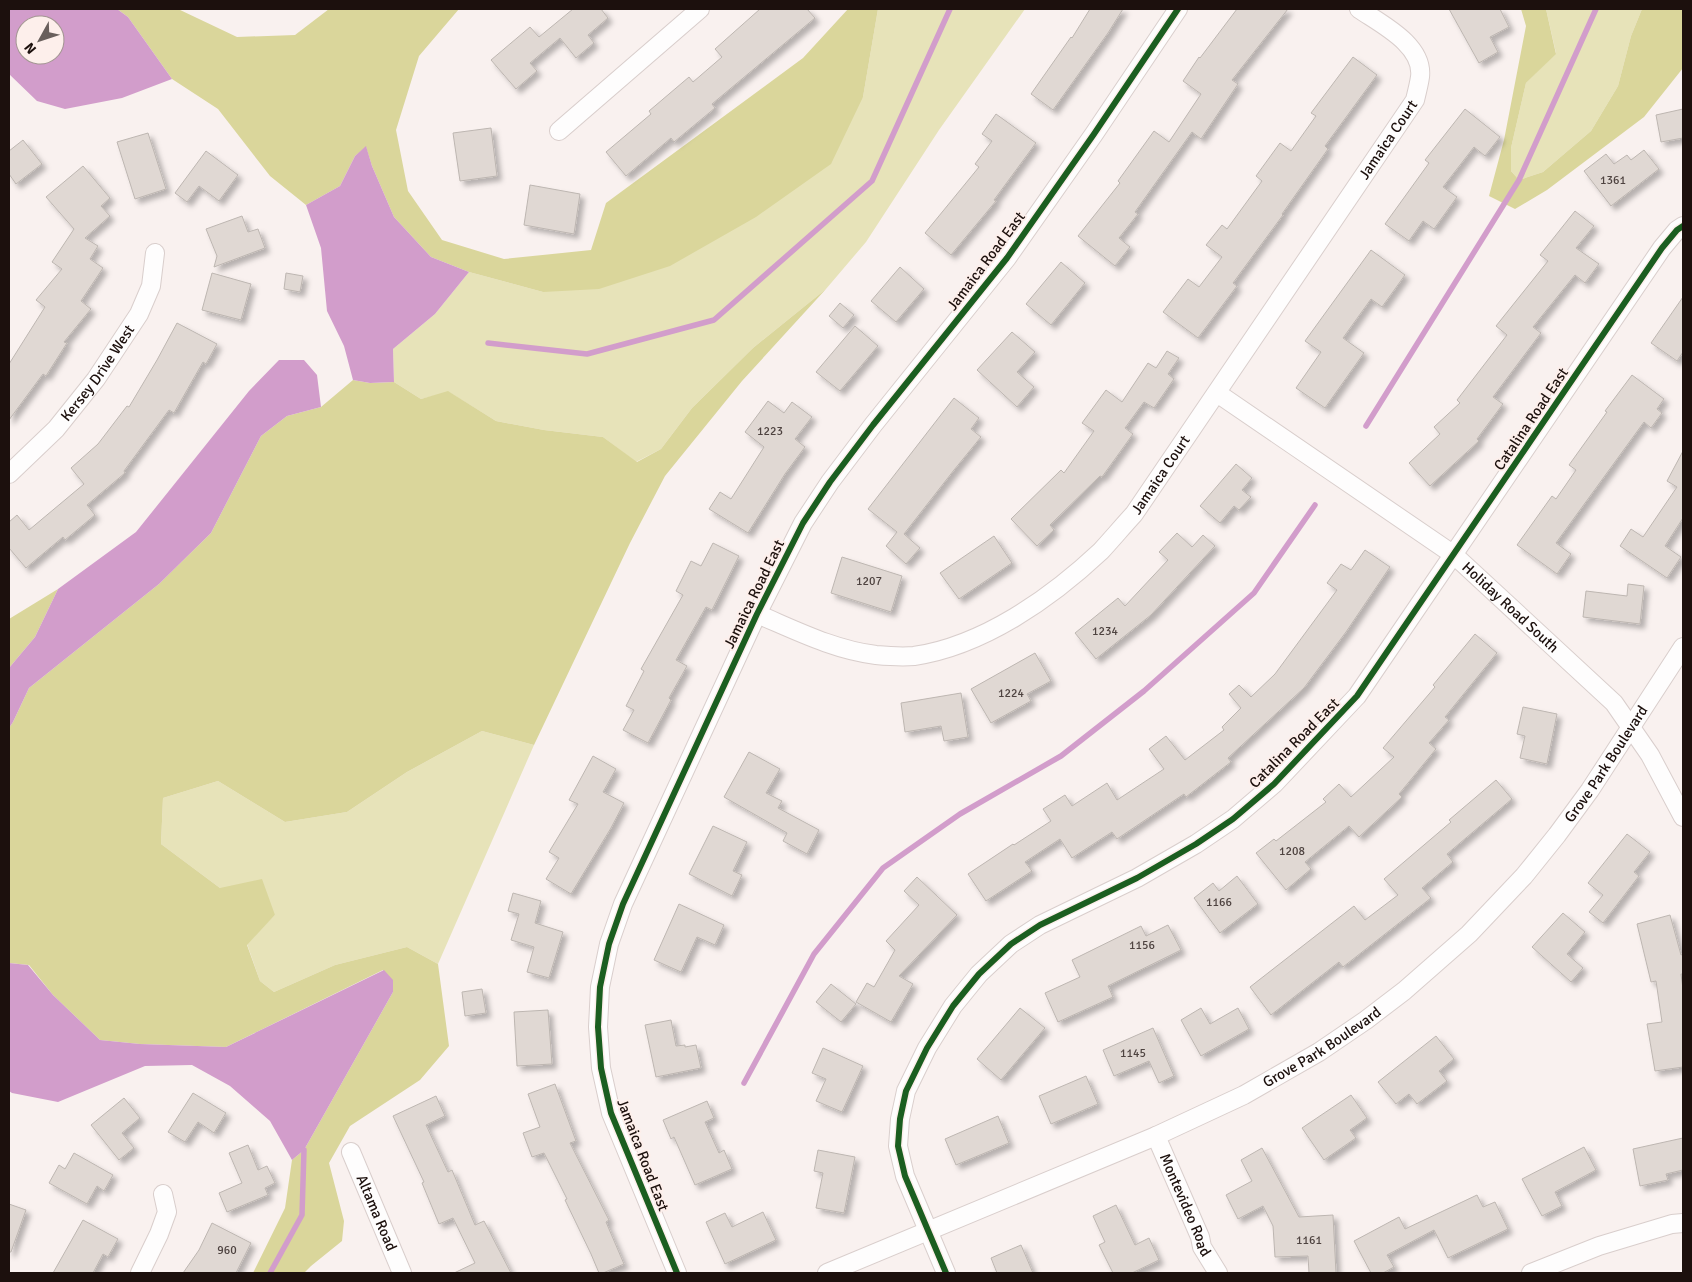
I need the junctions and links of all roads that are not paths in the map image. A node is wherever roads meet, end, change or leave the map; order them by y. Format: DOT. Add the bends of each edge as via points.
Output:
graph roads {
  1 [pos="700,9"];
  2 [pos="1178,9"];
  3 [pos="1359,9"];
  4 [pos="558,131"];
  5 [pos="1683,226"];
  6 [pos="155,253"];
  7 [pos="1217,393"];
  8 [pos="9,474"];
  9 [pos="1454,555"];
  10 [pos="757,614"];
  11 [pos="1683,647"];
  12 [pos="1631,728"];
  13 [pos="1683,818"];
  14 [pos="1156,1136"];
  15 [pos="351,1152"];
  16 [pos="163,1194"];
  17 [pos="1683,1222"];
  18 [pos="928,1232"];
  19 [pos="140,1273"];
  20 [pos="402,1273"];
  21 [pos="677,1273"];
  22 [pos="827,1273"];
  23 [pos="946,1273"];
  24 [pos="1218,1273"];
  25 [pos="1531,1273"];
  1 -- 4 [label="street"];
  2 -- 10 [label="street, Jamaica Road East" via="1007,258 830,482 803,523"];
  3 -- 7 [label="street, Jamaica Court" via="1403,38 1416,54 1421,75 1415,100"];
  5 -- 9 [label="street, Catalina Road East" via="1662,248"];
  6 -- 8 [label="street, Kersey Drive West" via="151,286 139,314 96,379 56,429"];
  7 -- 9 [label="street, Holiday Road South"];
  7 -- 10 [label="street, Jamaica Court" via="1134,514 1101,550 1027,610 983,634 950,648 912,656 875,654 834,646"];
  9 -- 12 [label="street, Holiday Road South" via="1614,703"];
  9 -- 18 [label="street, Catalina Road East" via="1357,696 1274,784 1233,819 1196,844 1137,878 1040,925 1011,944 979,974 953,1006 906,1091 900,1118 898,1146 905,1176"];
  10 -- 21 [label="street, Jamaica Road East" via="623,904 609,944 600,987 598,1028 601,1068 611,1112"];
  11 -- 12 [label="street, Grove Park Boulevard"];
  12 -- 13 [label="street, Holiday Road South" via="1650,755"];
  12 -- 14 [label="street, Grove Park Boulevard" via="1590,790 1524,876 1470,934 1404,991 1319,1052 1244,1095"];
  14 -- 18 [label="street, Grove Park Boulevard"];
  14 -- 24 [label="street, Montevideo Road" via="1202,1247"];
  15 -- 20 [label="street, Altama Road"];
  16 -- 19 [label="street" via="167,1212 160,1234"];
  17 -- 25 [label="street" via="1599,1246"];
  18 -- 22 [label="street, Grove Park Boulevard"];
  18 -- 23 [label="street, Catalina Road East"];
}
